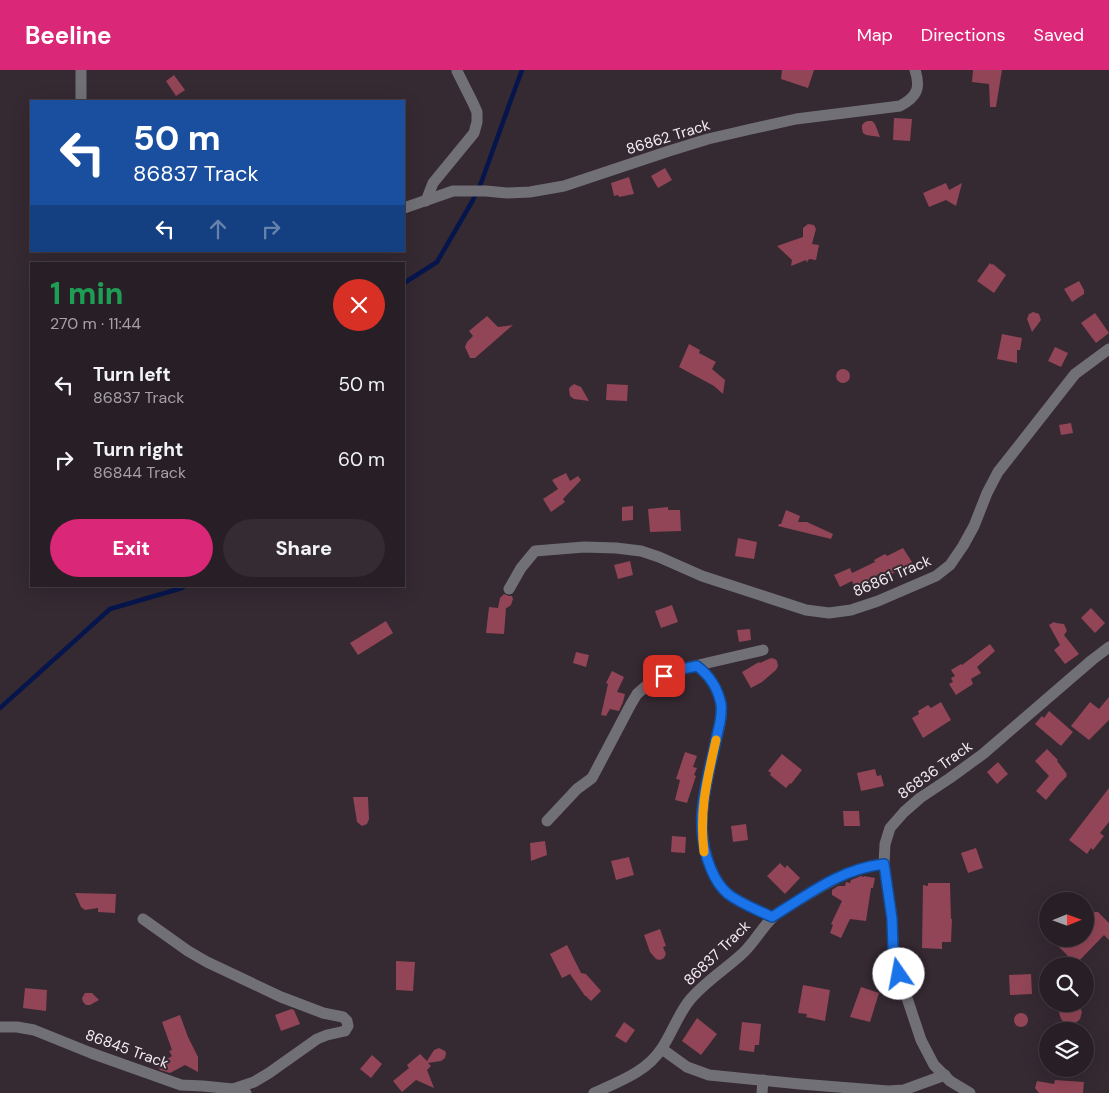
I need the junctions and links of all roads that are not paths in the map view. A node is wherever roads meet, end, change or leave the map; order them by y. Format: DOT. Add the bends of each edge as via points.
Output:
graph roads {
  1 [pos="81,70"];
  2 [pos="915,70"];
  3 [pos="457,71"];
  4 [pos="81,100"];
  5 [pos="426,201"];
  6 [pos="405,208"];
  7 [pos="1109,349"];
  8 [pos="509,588"];
  9 [pos="1109,647"];
  10 [pos="763,650"];
  11 [pos="697,666"];
  12 [pos="547,821"];
  13 [pos="884,864"];
  14 [pos="772,917"];
  15 [pos="143,919"];
  16 [pos="0,1027"];
  17 [pos="662,1049"];
  18 [pos="944,1076"];
  19 [pos="763,1080"];
  20 [pos="233,1089"];
  21 [pos="246,1093"];
  22 [pos="594,1093"];
  23 [pos="762,1093"];
  24 [pos="970,1093"];
  1 -- 4 [label="street"];
  2 -- 5 [label="street, 86862 Track" via="917,90 911,100 900,106 796,119 708,139 564,186 530,192 453,191"];
  3 -- 5 [label="street" via="477,112 477,122 474,133 433,183"];
  5 -- 6 [label="street, 86862 Track"];
  7 -- 8 [label="street, 86861 Track" via="1075,374 998,472 964,546 950,565 936,576 878,601 829,613 806,610 702,576 641,551 616,548 584,547 535,552"];
  9 -- 13 [label="street, 86836 Track" via="983,754 904,812 890,828 884,844"];
  10 -- 11 [label="street"];
  11 -- 12 [label="street" via="664,676 637,694 592,778"];
  11 -- 14 [label="street" via="712,682 721,704 702,809 704,852 713,875 728,894"];
  13 -- 14 [label="street, 86837 Track" via="856,869 830,881"];
  13 -- 18 [label="street, 86836 Track" via="899,974 921,1040 934,1065"];
  14 -- 17 [label="street, 86837 Track" via="756,940 689,1001"];
  15 -- 20 [label="street" via="207,962 280,997 347,1021 346,1031 317,1039 254,1082"];
  16 -- 20 [label="street, 86845 Track" via="34,1030 181,1085"];
  17 -- 19 [label="street" via="687,1067 709,1075"];
  17 -- 22 [label="street, 86837 Track" via="632,1076"];
  18 -- 19 [label="street" via="904,1090 888,1091"];
  18 -- 24 [label="street, 86836 Track"];
  19 -- 23 [label="street"];
  20 -- 21 [label="street, 86845 Track"];
}
